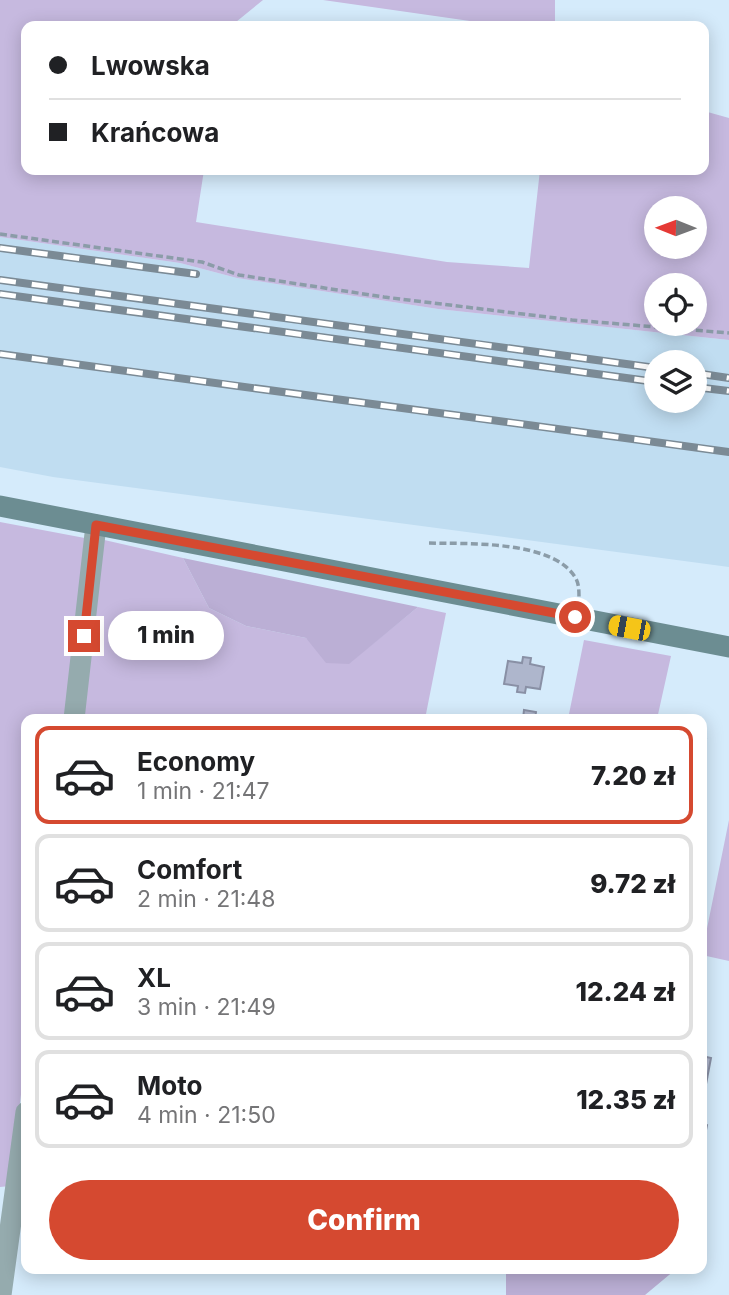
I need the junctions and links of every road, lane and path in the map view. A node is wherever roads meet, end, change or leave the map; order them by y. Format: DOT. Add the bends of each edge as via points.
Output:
graph roads {
  1 [pos="0,234"];
  2 [pos="729,333"];
  3 [pos="0,506"];
  4 [pos="96,525"];
  5 [pos="429,543"];
  6 [pos="575,617"];
  7 [pos="729,647"];
  8 [pos="75,714"];
  9 [pos="21,1149"];
  10 [pos="1,1295"];
  1 -- 2 [label="path" via="202,262 239,275 384,298"];
  3 -- 4 [label="main road"];
  4 -- 6 [label="main road"];
  4 -- 8 [label="street"];
  5 -- 6 [label="path" via="517,547 547,556 575,577 579,599"];
  6 -- 7 [label="main road"];
  9 -- 10 [label="street"];
}
